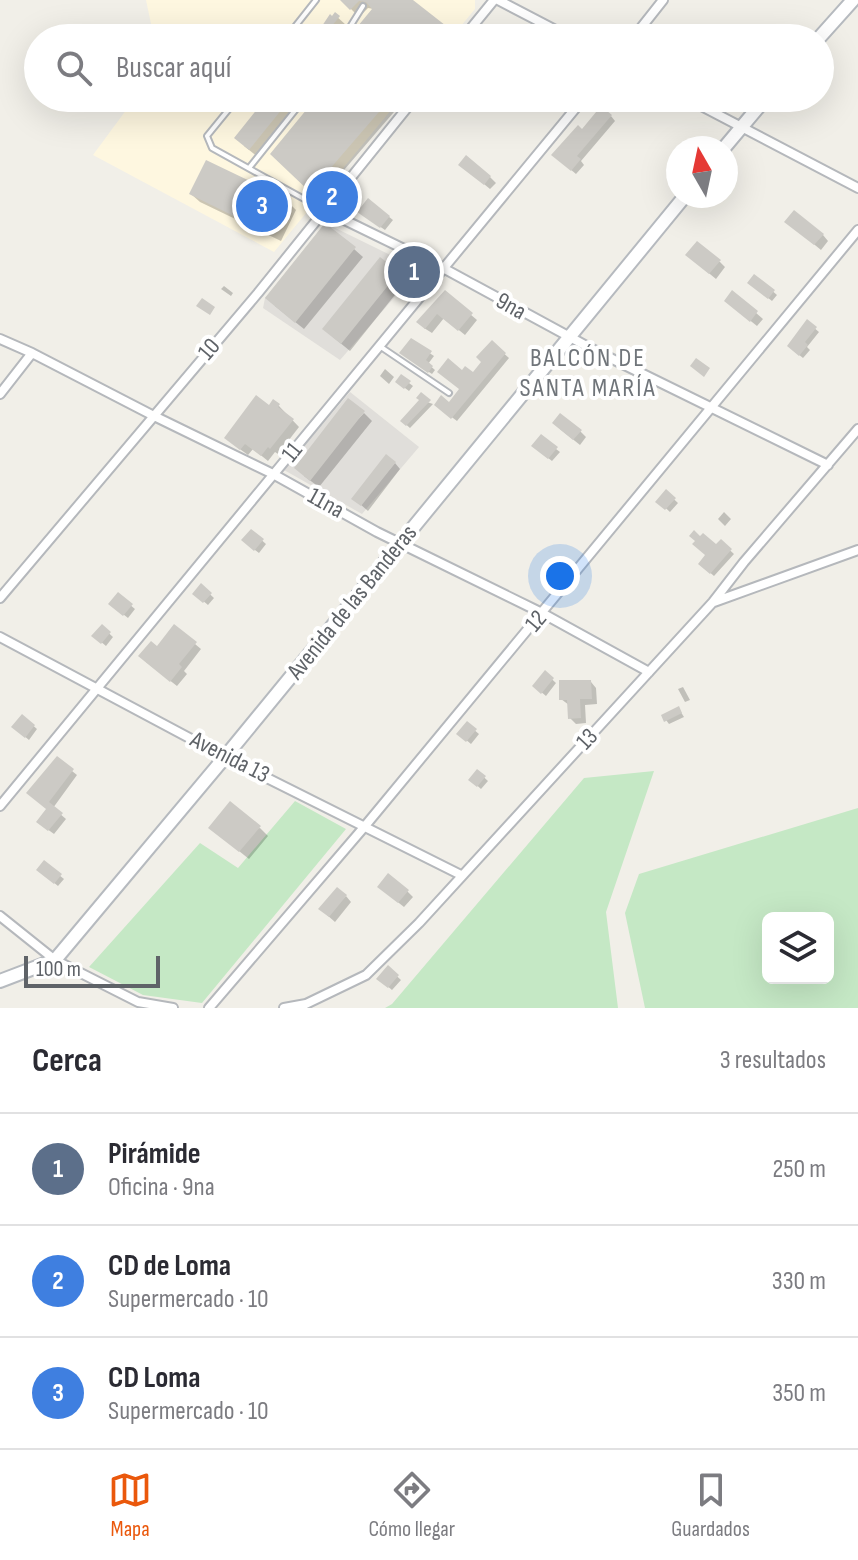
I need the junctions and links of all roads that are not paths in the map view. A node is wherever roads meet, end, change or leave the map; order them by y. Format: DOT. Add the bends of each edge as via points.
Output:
graph roads {
  1 [pos="316,0"];
  2 [pos="496,0"];
  3 [pos="663,0"];
  4 [pos="853,0"];
  5 [pos="363,6"];
  6 [pos="297,24"];
  7 [pos="352,24"];
  8 [pos="475,24"];
  9 [pos="543,24"];
  10 [pos="644,24"];
  11 [pos="832,24"];
  12 [pos="227,112"];
  13 [pos="294,112"];
  14 [pos="404,112"];
  15 [pos="572,112"];
  16 [pos="713,112"];
  17 [pos="754,112"];
  18 [pos="741,127"];
  19 [pos="734,136"];
  20 [pos="249,169"];
  21 [pos="858,188"];
  22 [pos="675,208"];
  23 [pos="324,210"];
  24 [pos="858,230"];
  25 [pos="443,268"];
  26 [pos="569,336"];
  27 [pos="0,339"];
  28 [pos="379,346"];
  29 [pos="32,353"];
  30 [pos="449,393"];
  31 [pos="0,394"];
  32 [pos="712,407"];
  33 [pos="152,415"];
  34 [pos="858,429"];
  35 [pos="828,465"];
  36 [pos="273,474"];
  37 [pos="400,543"];
  38 [pos="858,550"];
  39 [pos="0,598"];
  40 [pos="713,602"];
  41 [pos="542,613"];
  42 [pos="0,637"];
  43 [pos="649,672"];
  44 [pos="98,689"];
  45 [pos="225,757"];
  46 [pos="0,806"];
  47 [pos="365,826"];
  48 [pos="461,875"];
  49 [pos="0,916"];
  50 [pos="55,960"];
  51 [pos="0,981"];
  52 [pos="173,1008"];
  53 [pos="209,1008"];
  54 [pos="284,1008"];
  1 -- 6 [label="lane"];
  2 -- 8 [label="street"];
  2 -- 9 [label="street"];
  3 -- 10 [label="street"];
  4 -- 11 [label="street"];
  5 -- 7 [label="lane"];
  12 -- 20 [label="lane" via="207,136 212,148"];
  13 -- 20 [label="lane"];
  14 -- 23 [label="street, 10"];
  15 -- 25 [label="street, 11"];
  16 -- 18 [label="street"];
  17 -- 18 [label="street"];
  18 -- 19 [label="street"];
  18 -- 21 [label="street"];
  20 -- 23 [label="lane"];
  22 -- 26 [label="street, Avenida de las Banderas"];
  23 -- 25 [label="street, 9na"];
  23 -- 33 [label="street, 10"];
  24 -- 32 [label="street, 12"];
  25 -- 26 [label="street, 9na"];
  25 -- 28 [label="street, 11"];
  26 -- 32 [label="street, 9na"];
  26 -- 37 [label="street, Avenida de las Banderas"];
  27 -- 29 [label="street, 11na"];
  28 -- 30 [label="lane"];
  28 -- 36 [label="street, 11"];
  29 -- 31 [label="street"];
  29 -- 33 [label="street, 11na"];
  32 -- 35 [label="street, 9na"];
  32 -- 41 [label="street, 12"];
  33 -- 36 [label="street, 11na"];
  33 -- 39 [label="street, 10"];
  34 -- 35 [label="street, 13"];
  35 -- 40 [label="street, 13"];
  36 -- 37 [label="street, 11na"];
  36 -- 44 [label="street, 11"];
  37 -- 41 [label="street, 11na"];
  37 -- 45 [label="street, Avenida de las Banderas"];
  38 -- 40 [label="street"];
  40 -- 43 [label="street, 13"];
  41 -- 43 [label="street, 11na"];
  41 -- 47 [label="street, 12"];
  42 -- 44 [label="street, Avenida 13"];
  43 -- 48 [label="street, 13"];
  44 -- 45 [label="street, Avenida 13"];
  44 -- 46 [label="street, 11"];
  45 -- 47 [label="street, Avenida 13"];
  45 -- 50 [label="street, Avenida de las Banderas"];
  47 -- 48 [label="street, Avenida 13"];
  47 -- 53 [label="street, 12"];
  48 -- 54 [label="street, 13" via="366,975 306,1004"];
  49 -- 50 [label="street"];
  50 -- 51 [label="street, Avenida de las Banderas"];
  50 -- 52 [label="street" via="138,1002"];
}
